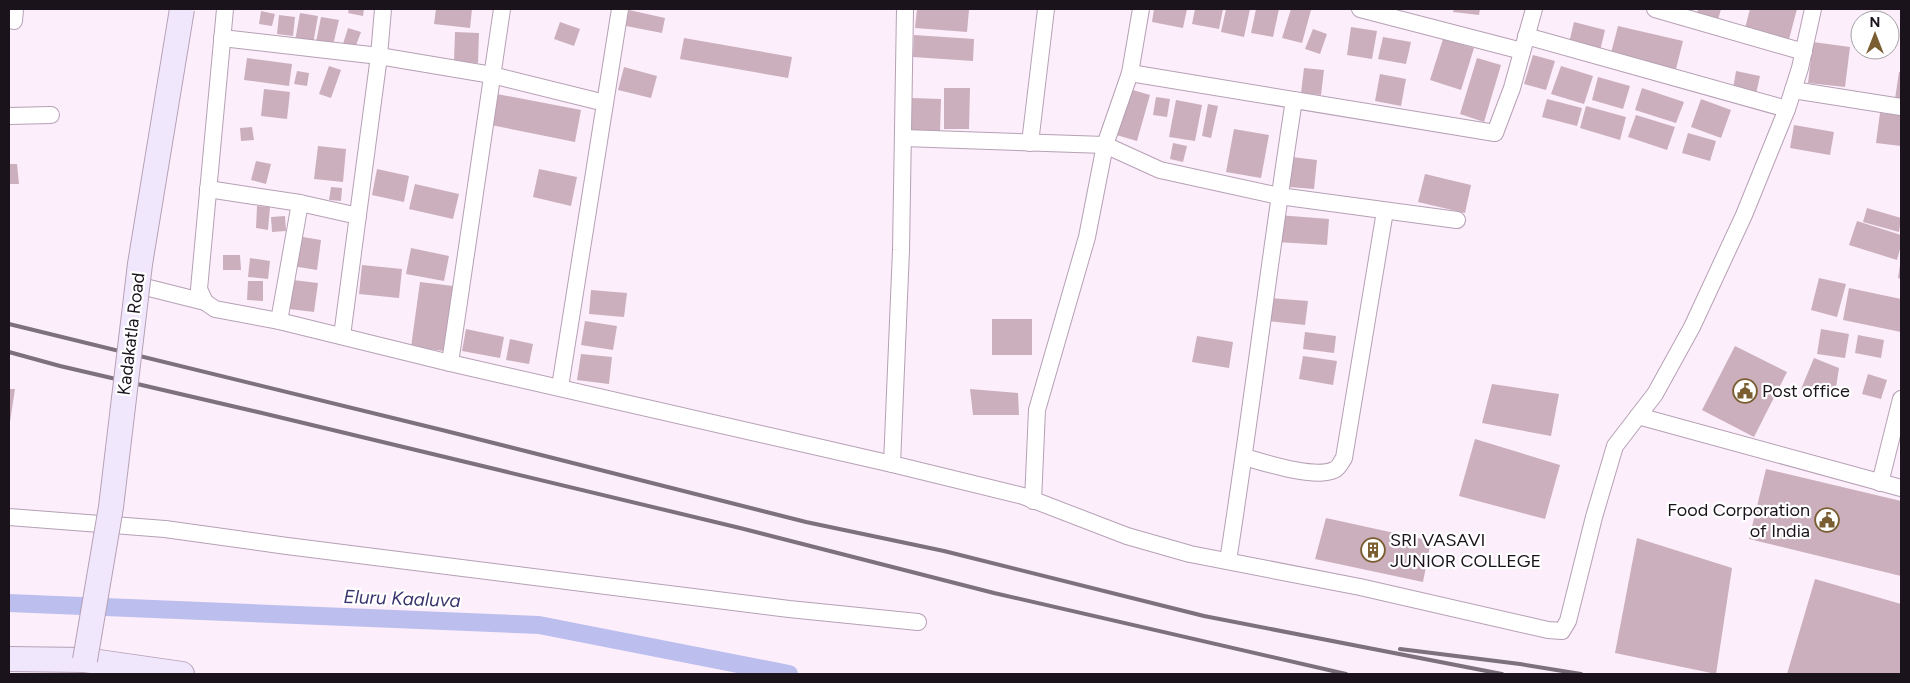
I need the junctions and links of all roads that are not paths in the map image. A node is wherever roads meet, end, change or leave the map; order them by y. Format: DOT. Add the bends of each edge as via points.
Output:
graph roads {
  1 [pos="15,9"];
  2 [pos="182,9"];
  3 [pos="225,9"];
  4 [pos="383,9"];
  5 [pos="502,9"];
  6 [pos="620,9"];
  7 [pos="905,9"];
  8 [pos="1046,9"];
  9 [pos="1141,9"];
  10 [pos="1360,9"];
  11 [pos="1534,9"];
  12 [pos="1655,9"];
  13 [pos="1813,9"];
  14 [pos="9,20"];
  15 [pos="222,38"];
  16 [pos="1524,44"];
  17 [pos="1804,52"];
  18 [pos="379,56"];
  19 [pos="1130,73"];
  20 [pos="492,75"];
  21 [pos="1793,90"];
  22 [pos="1294,100"];
  23 [pos="605,103"];
  24 [pos="1901,107"];
  25 [pos="1787,109"];
  26 [pos="51,115"];
  27 [pos="9,116"];
  28 [pos="903,138"];
  29 [pos="1030,143"];
  30 [pos="1105,145"];
  31 [pos="208,189"];
  32 [pos="1279,196"];
  33 [pos="300,203"];
  34 [pos="1385,211"];
  35 [pos="358,216"];
  36 [pos="1457,220"];
  37 [pos="137,285"];
  38 [pos="205,302"];
  39 [pos="280,321"];
  40 [pos="342,336"];
  41 [pos="450,363"];
  42 [pos="560,387"];
  43 [pos="1901,399"];
  44 [pos="1638,416"];
  45 [pos="1244,457"];
  46 [pos="892,464"];
  47 [pos="1880,482"];
  48 [pos="1901,488"];
  49 [pos="1033,501"];
  50 [pos="9,517"];
  51 [pos="1228,561"];
  52 [pos="918,622"];
  53 [pos="9,659"];
  54 [pos="85,660"];
  55 [pos="182,674"];
  1 -- 14 [label="street" via="14,21"];
  2 -- 37 [label="street, Kadakatla Road, bridge"];
  3 -- 15 [label="street"];
  4 -- 18 [label="street"];
  5 -- 20 [label="street"];
  6 -- 23 [label="street"];
  7 -- 28 [label="street"];
  8 -- 29 [label="street"];
  9 -- 19 [label="street"];
  10 -- 16 [label="street"];
  11 -- 16 [label="street"];
  12 -- 17 [label="street"];
  13 -- 17 [label="street"];
  15 -- 18 [label="street"];
  15 -- 31 [label="street"];
  16 -- 22 [label="street" via="1512,88 1494,133"];
  16 -- 25 [label="street"];
  17 -- 21 [label="street"];
  18 -- 20 [label="street"];
  18 -- 35 [label="street"];
  19 -- 22 [label="street"];
  19 -- 30 [label="street"];
  20 -- 23 [label="street"];
  20 -- 41 [label="street"];
  21 -- 24 [label="street"];
  21 -- 25 [label="street"];
  22 -- 32 [label="street"];
  23 -- 42 [label="street"];
  25 -- 44 [label="street" via="1744,215 1692,327 1655,394"];
  26 -- 27 [label="street"];
  28 -- 29 [label="street"];
  28 -- 46 [label="street"];
  29 -- 30 [label="street"];
  30 -- 32 [label="street" via="1160,170"];
  30 -- 49 [label="street" via="1087,237 1037,410"];
  31 -- 33 [label="street"];
  31 -- 38 [label="street" via="199,288"];
  32 -- 34 [label="street"];
  32 -- 45 [label="street"];
  33 -- 35 [label="street"];
  33 -- 39 [label="street"];
  34 -- 36 [label="street"];
  34 -- 45 [label="street" via="1344,458 1336,469 1325,473 1290,469"];
  35 -- 40 [label="street"];
  37 -- 38 [label="street"];
  37 -- 54 [label="street, Kadakatla Road, bridge" via="111,507"];
  38 -- 39 [label="street" via="215,309"];
  39 -- 40 [label="street"];
  40 -- 41 [label="street"];
  41 -- 42 [label="street"];
  42 -- 46 [label="street"];
  43 -- 47 [label="street"];
  44 -- 47 [label="street"];
  44 -- 51 [label="street" via="1616,446 1568,621 1562,630 1548,630"];
  45 -- 51 [label="street"];
  46 -- 49 [label="street"];
  47 -- 48 [label="street"];
  49 -- 51 [label="street" via="1126,536"];
  50 -- 52 [label="street" via="166,529 789,609"];
  53 -- 54 [label="street"];
  54 -- 55 [label="street"];
}
